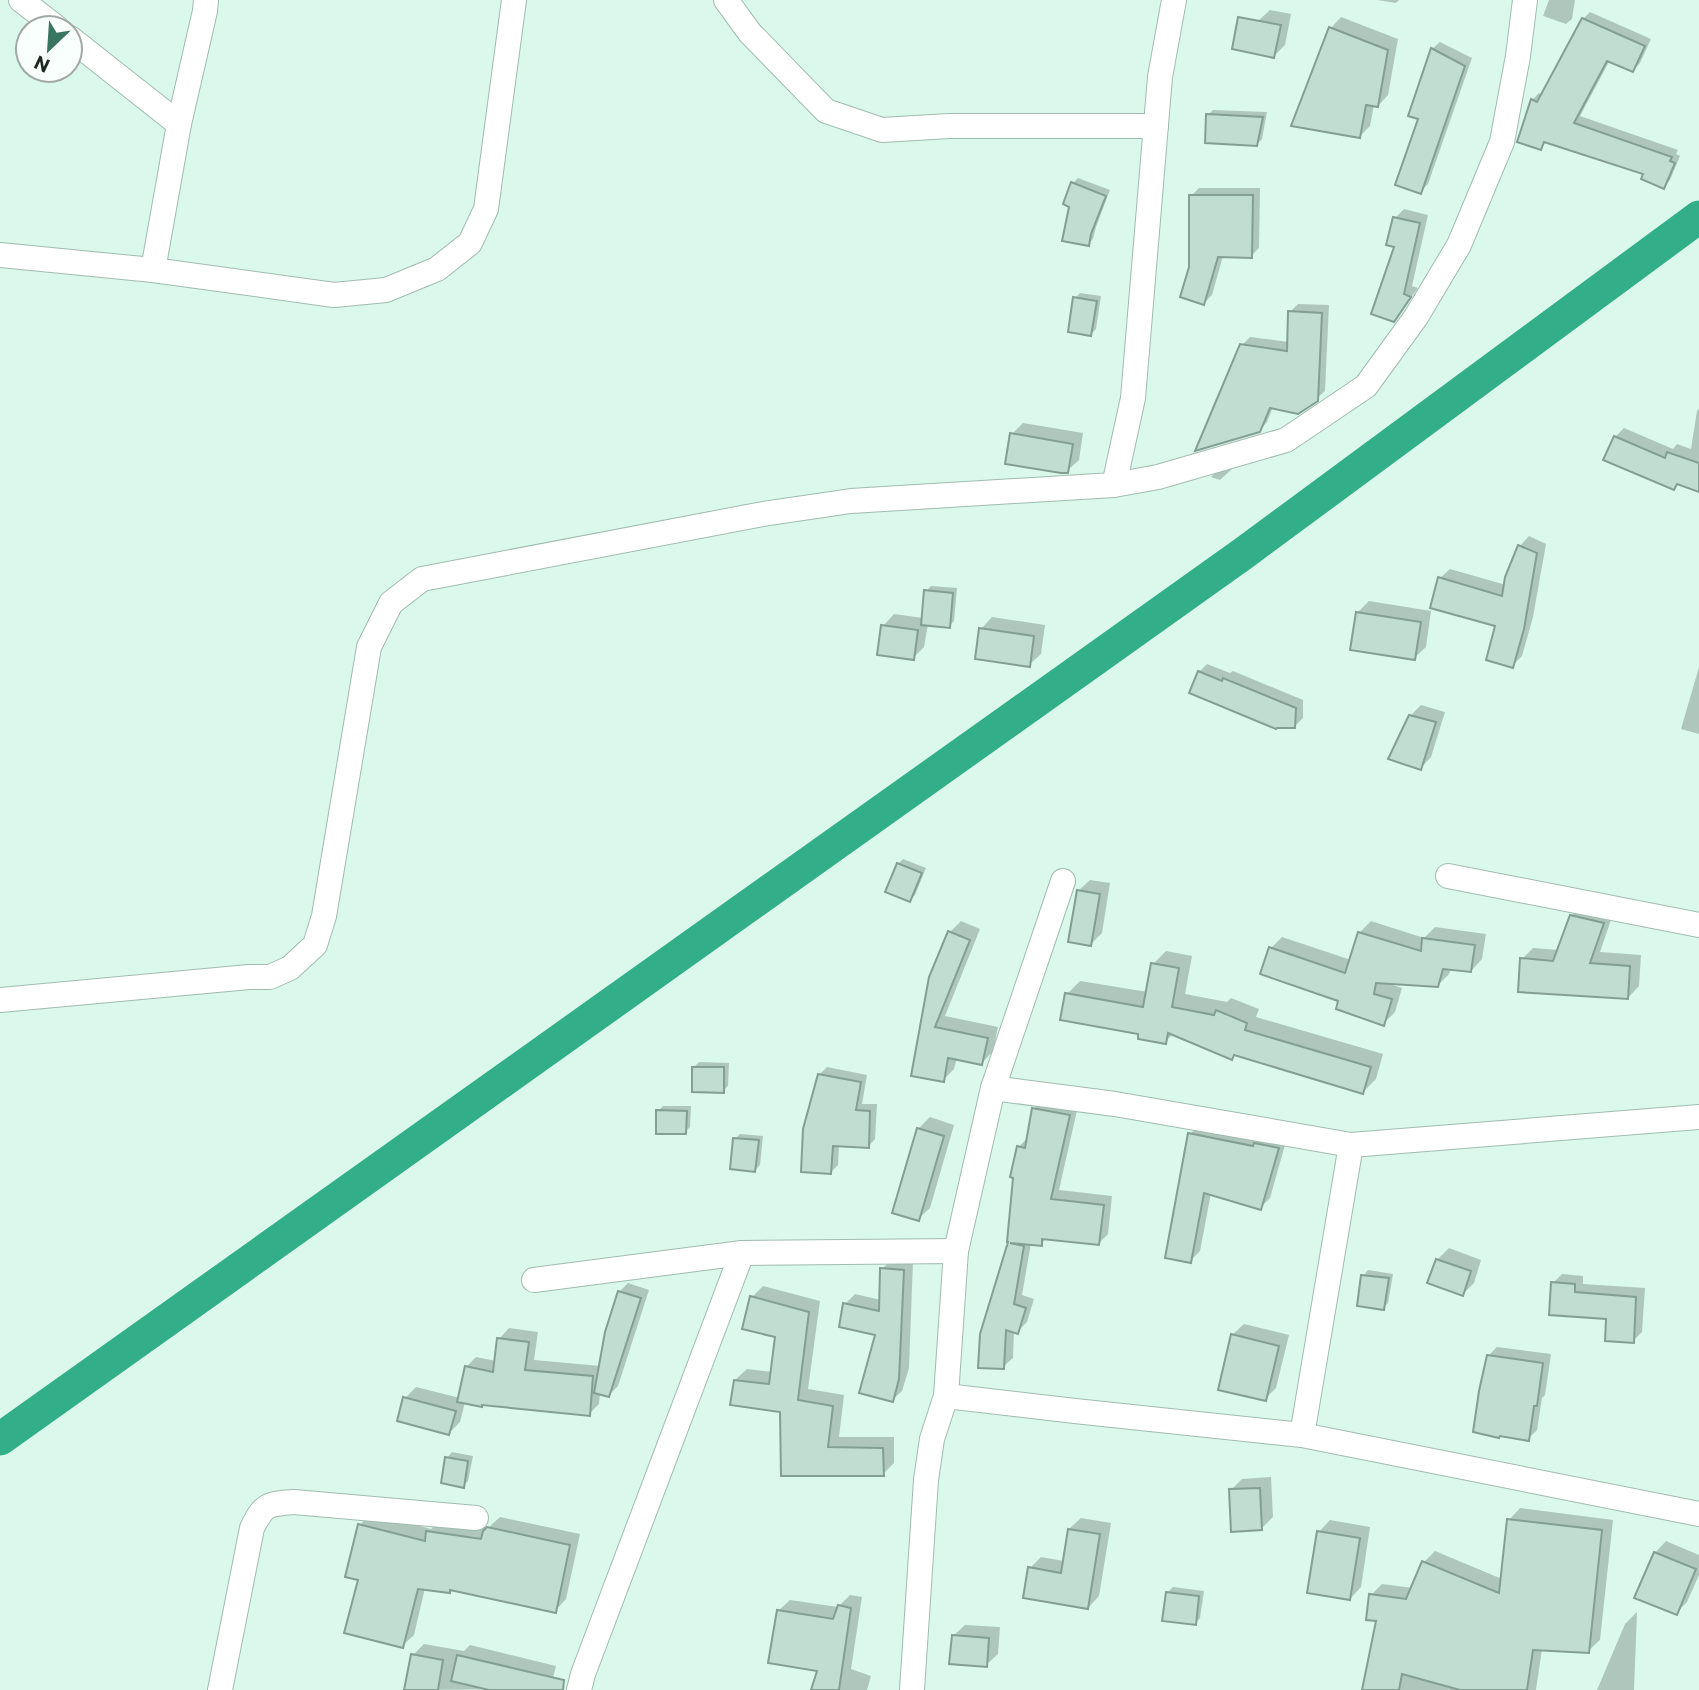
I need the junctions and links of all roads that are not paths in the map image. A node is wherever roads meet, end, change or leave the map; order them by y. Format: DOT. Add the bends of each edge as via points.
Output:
graph roads {
  1 [pos="22,0"];
  2 [pos="206,0"];
  3 [pos="514,0"];
  4 [pos="726,0"];
  5 [pos="1174,0"];
  6 [pos="1525,0"];
  7 [pos="40,14"];
  8 [pos="84,49"];
  9 [pos="179,124"];
  10 [pos="1156,127"];
  11 [pos="0,255"];
  12 [pos="153,270"];
  13 [pos="1114,485"];
  14 [pos="1448,876"];
  15 [pos="1063,881"];
  16 [pos="1699,925"];
  17 [pos="0,1000"];
  18 [pos="993,1088"];
  19 [pos="1699,1117"];
  20 [pos="1351,1145"];
  21 [pos="956,1251"];
  22 [pos="742,1253"];
  23 [pos="534,1280"];
  24 [pos="946,1396"];
  25 [pos="1302,1435"];
  26 [pos="1699,1514"];
  27 [pos="476,1518"];
  28 [pos="220,1690"];
  29 [pos="579,1690"];
  30 [pos="912,1690"];
  1 -- 7 [label="street"];
  2 -- 9 [label="street"];
  3 -- 12 [label="street" via="486,209 470,243 437,269 386,290 334,295"];
  4 -- 10 [label="street" via="750,33 826,111 882,130"];
  5 -- 10 [label="street"];
  6 -- 13 [label="street" via="1502,142 1459,245 1416,317 1366,386 1286,440"];
  8 -- 9 [label="street"];
  9 -- 12 [label="street"];
  10 -- 13 [label="street" via="1133,398"];
  11 -- 12 [label="street"];
  13 -- 17 [label="street" via="851,501 422,579 391,603 369,647 324,916 315,945 290,968 270,977"];
  14 -- 16 [label="street"];
  15 -- 18 [label="street"];
  18 -- 20 [label="street"];
  18 -- 21 [label="street"];
  19 -- 20 [label="street"];
  20 -- 25 [label="street"];
  21 -- 22 [label="street"];
  21 -- 24 [label="street"];
  22 -- 23 [label="street"];
  22 -- 29 [label="street"];
  24 -- 25 [label="street"];
  24 -- 30 [label="street" via="932,1439 926,1480"];
  25 -- 26 [label="street"];
  27 -- 28 [label="street" via="294,1503 274,1503 261,1510 252,1528"];
}
